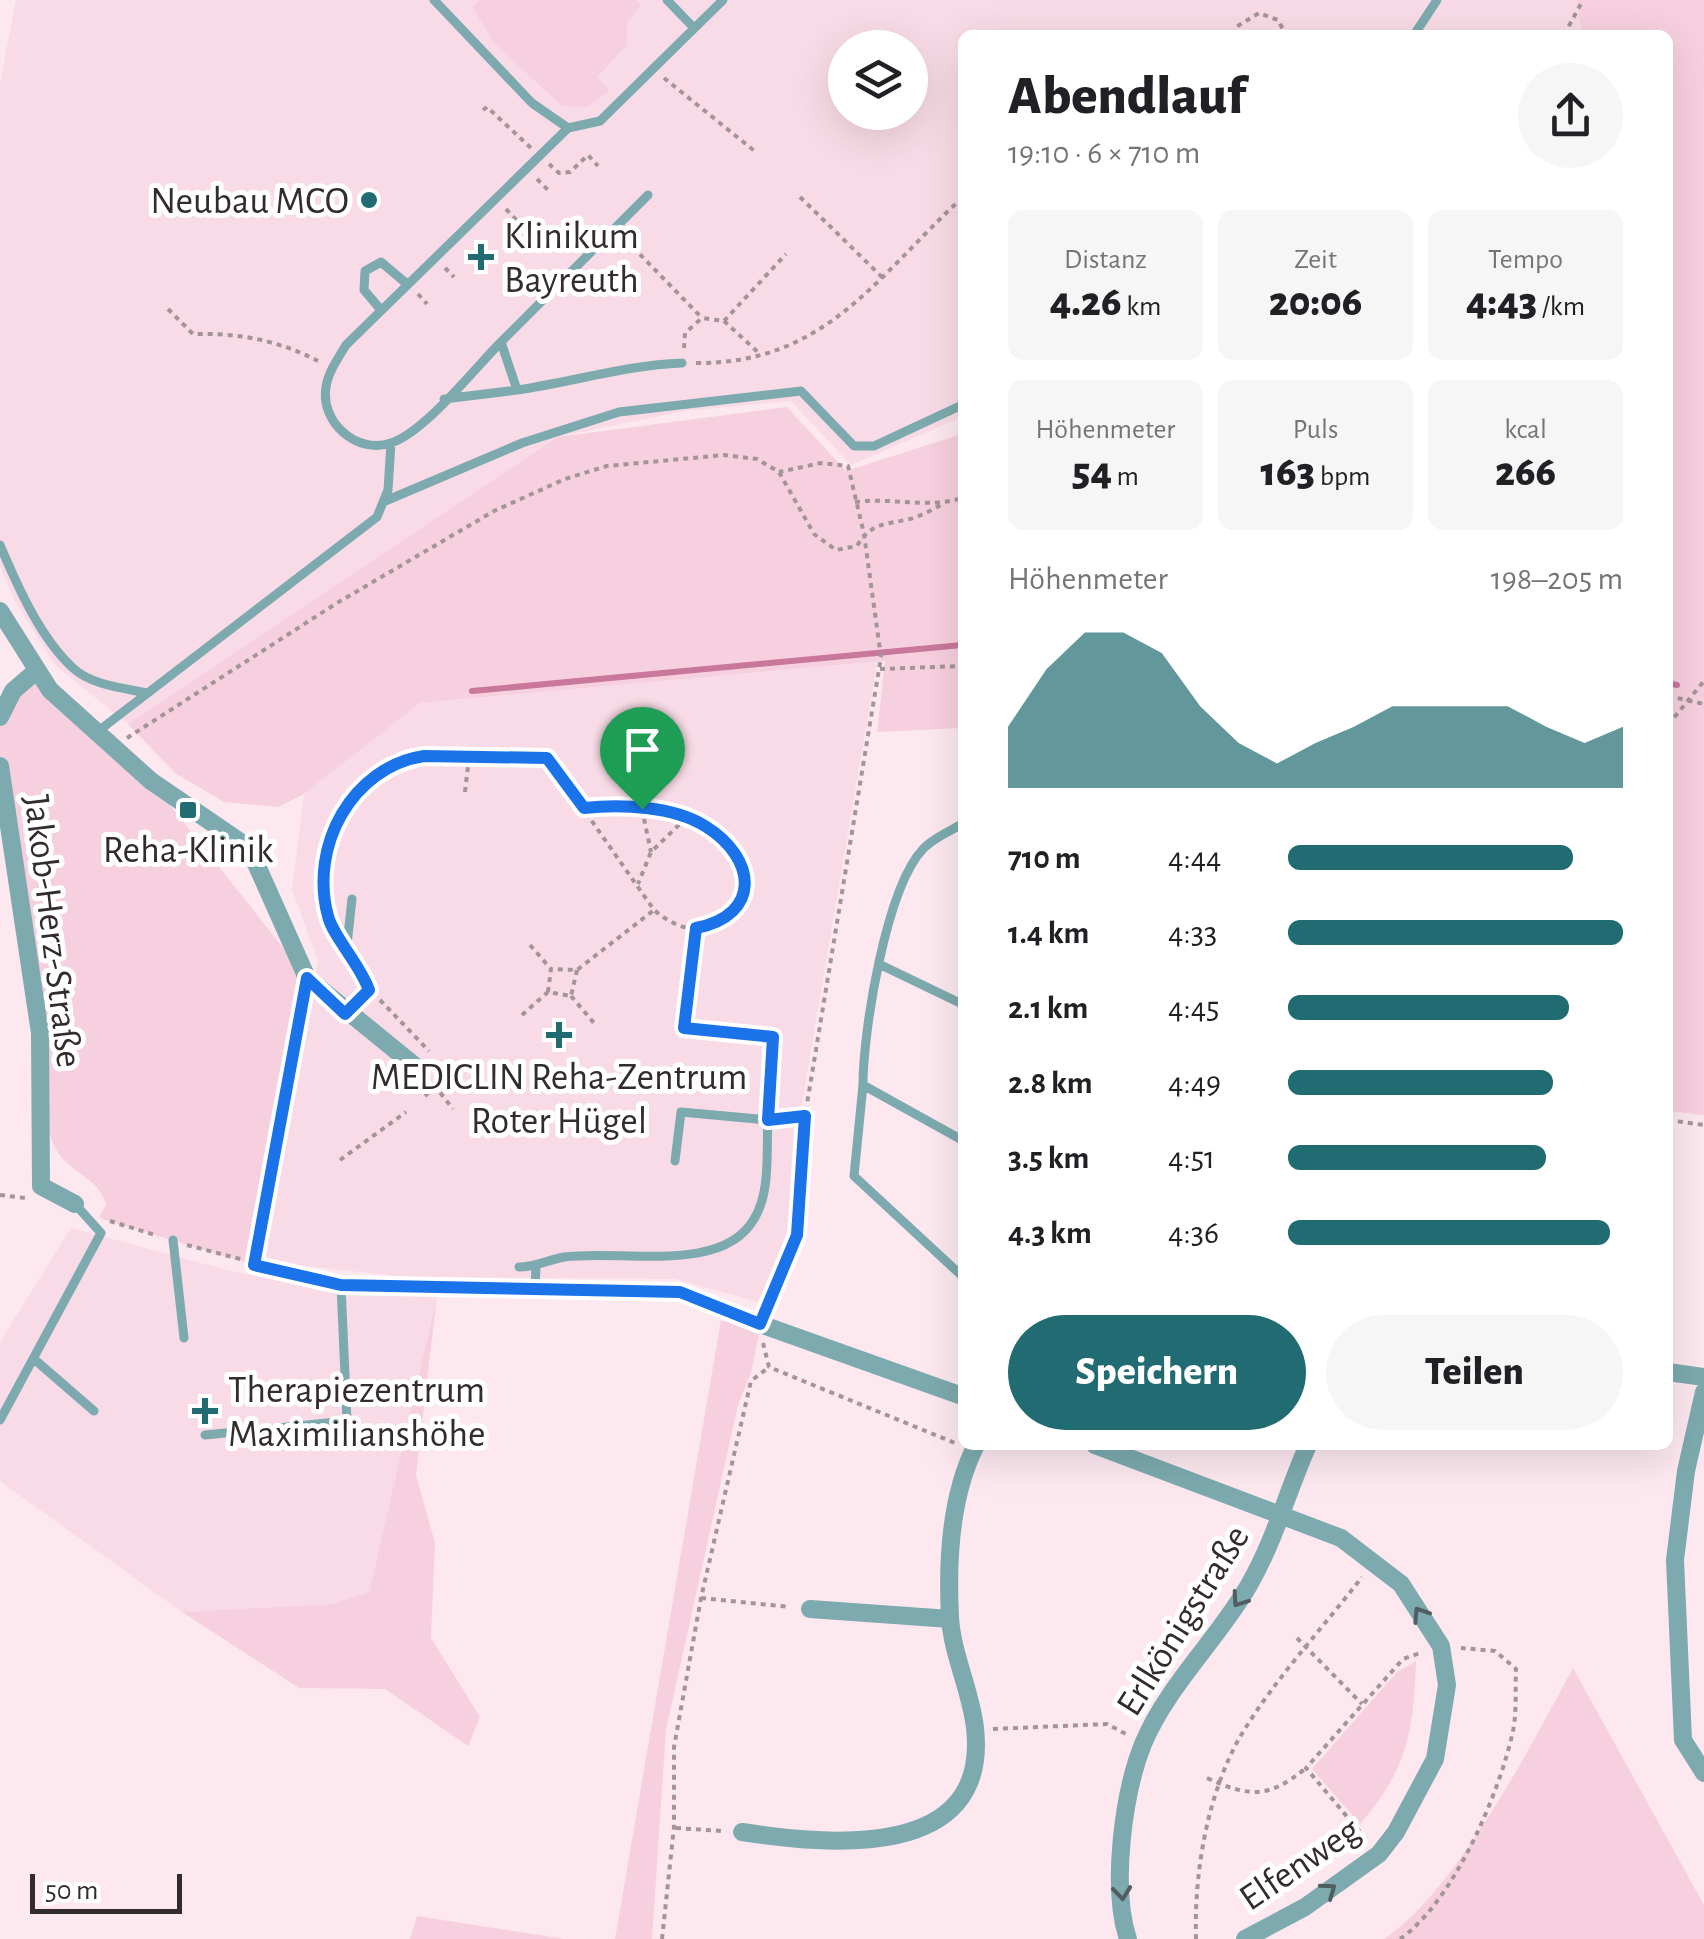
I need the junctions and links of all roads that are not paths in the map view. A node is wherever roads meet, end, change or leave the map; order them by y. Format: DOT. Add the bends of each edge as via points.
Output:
graph roads {
  1 [pos="434,0"];
  2 [pos="667,0"];
  3 [pos="723,0"];
  4 [pos="1437,0"];
  5 [pos="694,28"];
  6 [pos="1417,30"];
  7 [pos="568,128"];
  8 [pos="648,195"];
  9 [pos="407,284"];
  10 [pos="381,310"];
  11 [pos="501,342"];
  12 [pos="682,363"];
  13 [pos="517,390"];
  14 [pos="444,399"];
  15 [pos="958,407"];
  16 [pos="392,443"];
  17 [pos="383,502"];
  18 [pos="0,545"];
  19 [pos="0,611"];
  20 [pos="36,672"];
  21 [pos="147,693"];
  22 [pos="0,718"];
  23 [pos="97,732"];
  24 [pos="401,760"];
  25 [pos="0,766"];
  26 [pos="958,826"];
  27 [pos="352,899"];
  28 [pos="347,945"];
  29 [pos="881,964"];
  30 [pos="958,1002"];
  31 [pos="345,1014"];
  32 [pos="421,1071"];
  33 [pos="863,1085"];
  34 [pos="958,1138"];
  35 [pos="675,1161"];
  36 [pos="75,1204"];
  37 [pos="173,1240"];
  38 [pos="519,1267"];
  39 [pos="536,1267"];
  40 [pos="958,1272"];
  41 [pos="341,1285"];
  42 [pos="535,1288"];
  43 [pos="760,1324"];
  44 [pos="184,1338"];
  45 [pos="34,1359"];
  46 [pos="1673,1373"];
  47 [pos="1704,1377"];
  48 [pos="1704,1392"];
  49 [pos="958,1395"];
  50 [pos="94,1411"];
  51 [pos="0,1420"];
  52 [pos="205,1435"];
  53 [pos="973,1450"];
  54 [pos="1110,1450"];
  55 [pos="1306,1450"];
  56 [pos="1284,1514"];
  57 [pos="810,1609"];
  58 [pos="950,1620"];
  59 [pos="1704,1773"];
  60 [pos="742,1832"];
  61 [pos="1128,1939"];
  62 [pos="1245,1939"];
  1 -- 7 [label="lane" via="532,104"];
  2 -- 5 [label="lane"];
  3 -- 5 [label="lane"];
  4 -- 6 [label="lane"];
  5 -- 7 [label="lane" via="600,121"];
  7 -- 9 [label="lane"];
  8 -- 11 [label="lane"];
  9 -- 10 [label="lane"];
  9 -- 10 [label="lane" via="382,262 365,271 364,290"];
  10 -- 16 [label="lane" via="332,368 327,412 352,439"];
  11 -- 13 [label="lane"];
  11 -- 14 [label="lane"];
  12 -- 13 [label="lane"];
  13 -- 14 [label="lane"];
  14 -- 16 [label="lane"];
  15 -- 17 [label="lane" via="874,446 854,446 801,391 619,412 522,443"];
  16 -- 17 [label="lane"];
  17 -- 21 [label="lane" via="377,517"];
  18 -- 21 [label="lane" via="45,632 74,670"];
  19 -- 20 [label="street"];
  20 -- 22 [label="street" via="14,691"];
  20 -- 23 [label="street"];
  21 -- 23 [label="lane"];
  23 -- 31 [label="street" via="151,781 249,848 307,978"];
  24 -- 28 [label="lane" via="358,788 336,820 324,883 328,919"];
  25 -- 36 [label="street, Jakob-Herz-Straße" via="40,1034 41,1186"];
  26 -- 29 [label="lane" via="916,857"];
  27 -- 28 [label="lane"];
  28 -- 31 [label="lane" via="369,990"];
  29 -- 30 [label="lane"];
  29 -- 33 [label="lane" via="864,1036"];
  31 -- 32 [label="street"];
  33 -- 34 [label="lane"];
  33 -- 40 [label="lane" via="854,1176"];
  35 -- 39 [label="lane" via="680,1112 768,1120 764,1196 744,1234 724,1248 562,1257"];
  36 -- 45 [label="lane" via="101,1233"];
  37 -- 44 [label="lane"];
  38 -- 39 [label="lane"];
  39 -- 42 [label="lane"];
  41 -- 52 [label="lane" via="347,1421"];
  43 -- 49 [label="street"];
  45 -- 50 [label="lane"];
  45 -- 51 [label="lane"];
  46 -- 47 [label="street"];
  48 -- 59 [label="street" via="1674,1560 1682,1740"];
  53 -- 58 [label="street" via="954,1504"];
  54 -- 56 [label="street, Elfenweg"];
  55 -- 56 [label="street, Erlkönigstraße"];
  56 -- 61 [label="street, Erlkönigstraße, one-way" via="1248,1587 1144,1743 1120,1872"];
  62 -- 56 [label="street, Elfenweg, one-way" via="1306,1907 1379,1854 1435,1759 1447,1686 1442,1646 1401,1584 1341,1538"];
  57 -- 58 [label="street"];
  58 -- 60 [label="street" via="976,1730 973,1776 955,1806 930,1827 872,1838 792,1840"];
}
